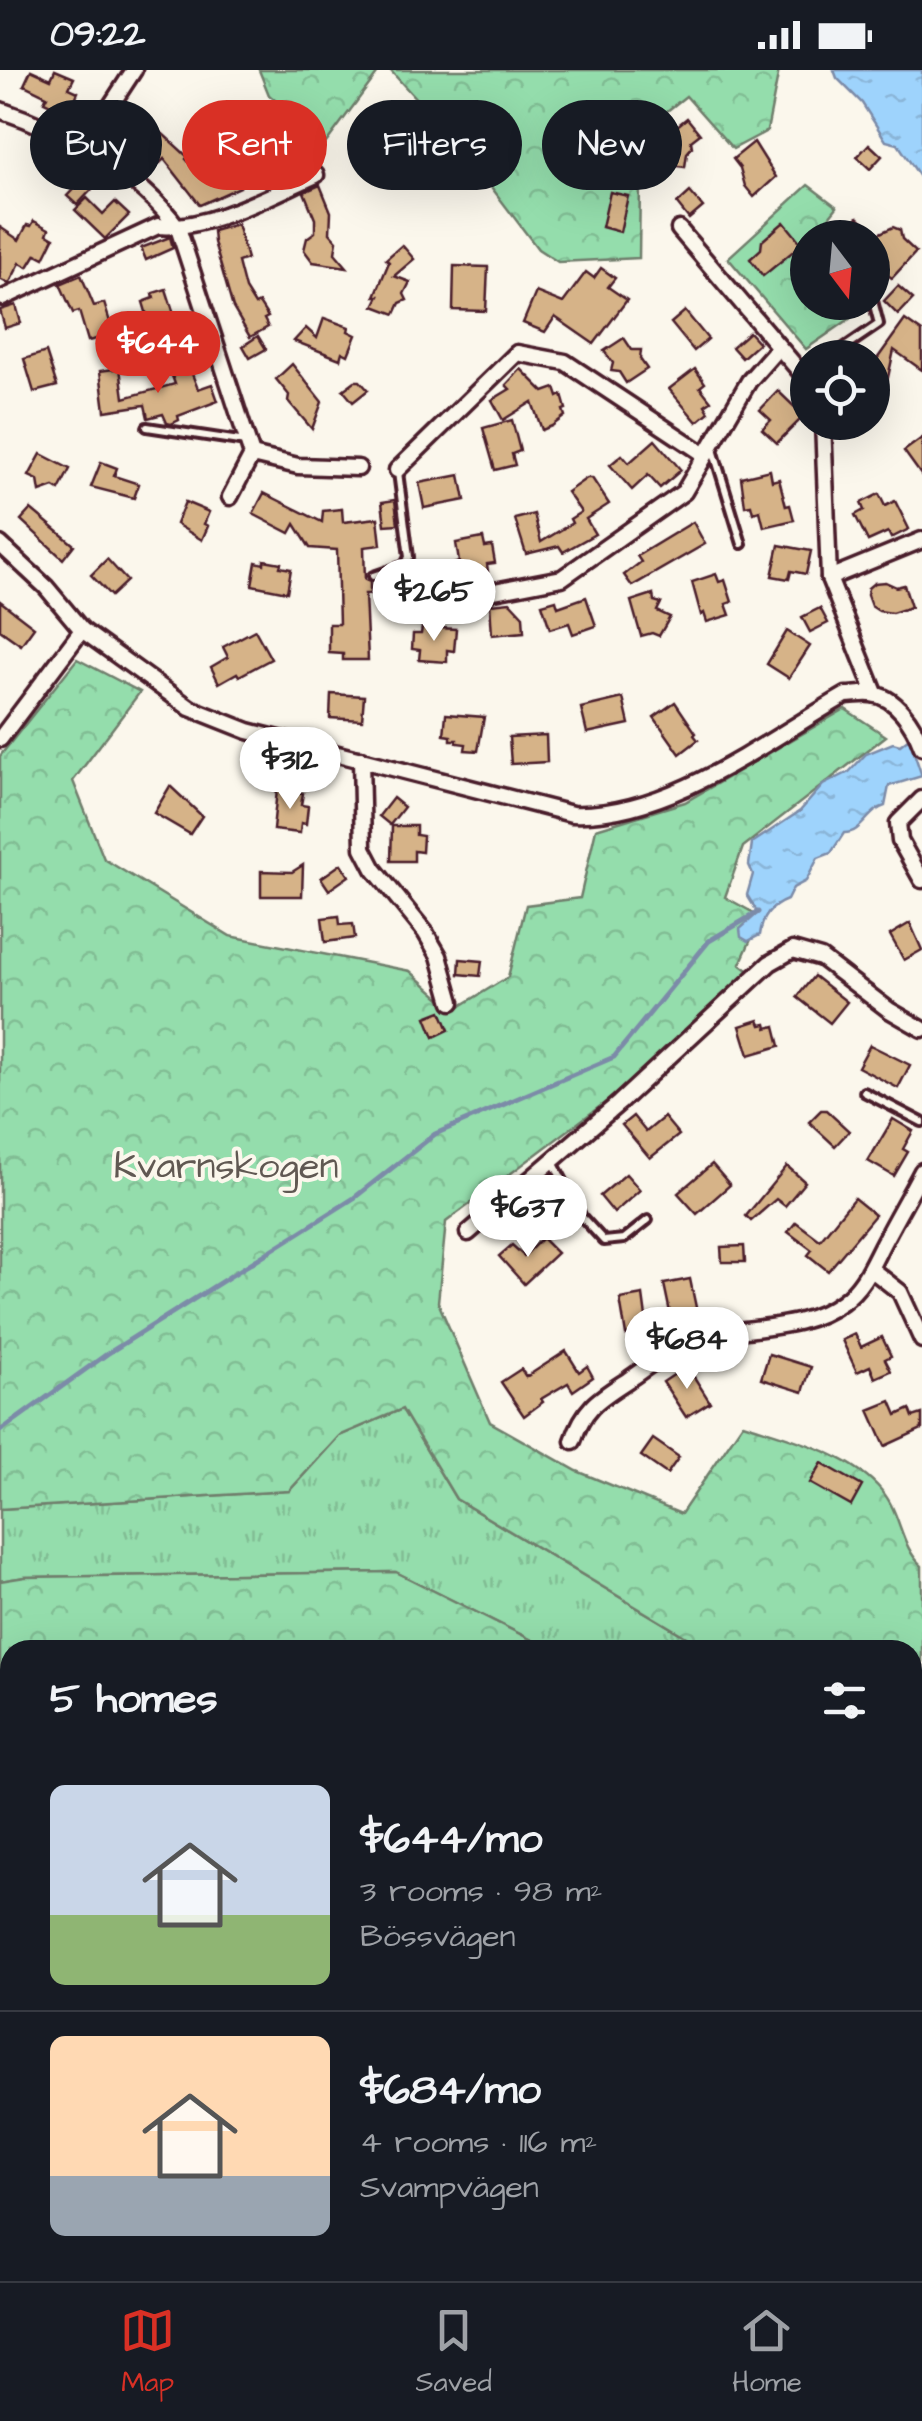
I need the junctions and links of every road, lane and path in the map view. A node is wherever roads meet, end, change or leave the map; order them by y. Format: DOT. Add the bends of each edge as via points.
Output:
graph roads {
  1 [pos="134,70"];
  2 [pos="114,100"];
  3 [pos="0,110"];
  4 [pos="30,124"];
  5 [pos="144,190"];
  6 [pos="282,190"];
  7 [pos="178,228"];
  8 [pos="679,228"];
  9 [pos="4,298"];
  10 [pos="878,320"];
  11 [pos="855,340"];
  12 [pos="778,348"];
  13 [pos="790,360"];
  14 [pos="147,427"];
  15 [pos="824,440"];
  16 [pos="250,449"];
  17 [pos="708,450"];
  18 [pos="358,468"];
  19 [pos="397,470"];
  20 [pos="230,498"];
  21 [pos="922,540"];
  22 [pos="0,544"];
  23 [pos="742,544"];
  24 [pos="373,576"];
  25 [pos="829,578"];
  26 [pos="459,607"];
  27 [pos="82,630"];
  28 [pos="874,693"];
  29 [pos="0,739"];
  30 [pos="922,747"];
  31 [pos="361,759"];
  32 [pos="922,799"];
  33 [pos="922,880"];
  34 [pos="452,1002"];
  35 [pos="922,1029"];
  36 [pos="864,1092"];
  37 [pos="922,1122"];
  38 [pos="552,1161"];
  39 [pos="922,1171"];
  40 [pos="648,1220"];
  41 [pos="468,1234"];
  42 [pos="872,1270"];
  43 [pos="922,1340"];
  44 [pos="573,1441"];
  1 -- 2 [label="street"];
  3 -- 4 [label="street"];
  5 -- 7 [label="street"];
  6 -- 7 [label="street"];
  7 -- 9 [label="street" via="158,226"];
  7 -- 16 [label="street"];
  8 -- 12 [label="street"];
  10 -- 11 [label="lane"];
  12 -- 13 [label="street"];
  12 -- 17 [label="street"];
  14 -- 16 [label="lane"];
  15 -- 25 [label="street"];
  16 -- 18 [label="street" via="314,468"];
  16 -- 20 [label="street"];
  17 -- 19 [label="street" via="565,362 517,354"];
  17 -- 23 [label="lane"];
  17 -- 26 [label="street" via="684,492 562,578 484,593"];
  19 -- 24 [label="lane" via="410,557"];
  21 -- 25 [label="street"];
  22 -- 27 [label="street"];
  25 -- 28 [label="street"];
  27 -- 29 [label="street"];
  27 -- 31 [label="street" via="190,708 248,731"];
  28 -- 30 [label="street" via="905,714"];
  28 -- 31 [label="street" via="846,696 687,787 600,815 572,814"];
  31 -- 34 [label="street" via="363,848 425,932"];
  32 -- 33 [label="street" via="898,823 900,841"];
  35 -- 38 [label="street" via="822,958 792,950"];
  36 -- 37 [label="lane"];
  38 -- 40 [label="lane" via="582,1217 604,1241 624,1239"];
  38 -- 41 [label="street"];
  39 -- 42 [label="street"];
  42 -- 43 [label="street" via="900,1292"];
  42 -- 44 [label="street" via="832,1310 680,1346 594,1402"];
}
